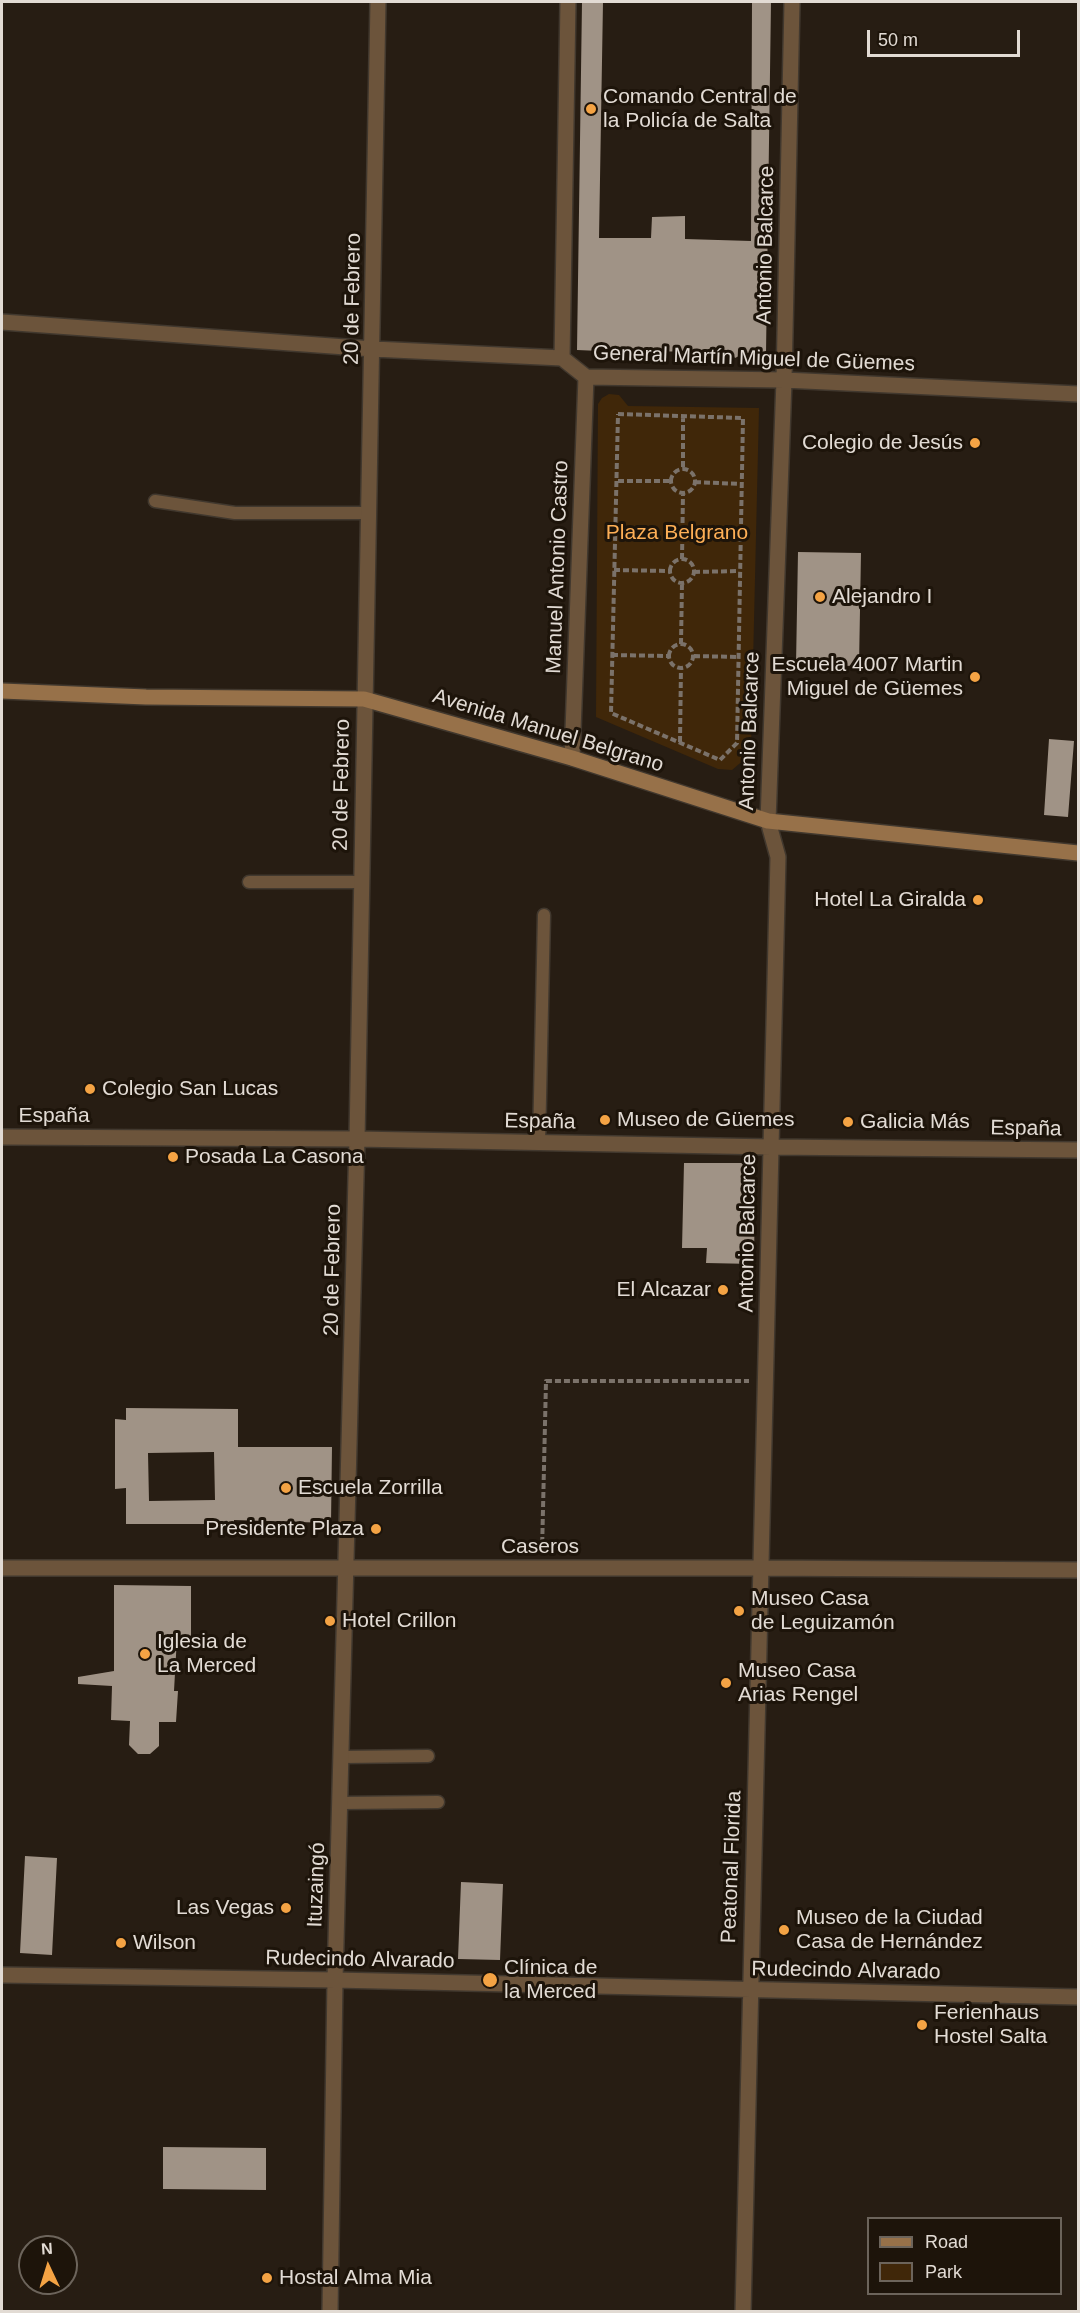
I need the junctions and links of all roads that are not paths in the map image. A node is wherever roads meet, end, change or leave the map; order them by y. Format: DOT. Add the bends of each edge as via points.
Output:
graph roads {
  1 [pos="378,2"];
  2 [pos="568,2"];
  3 [pos="792,2"];
  4 [pos="2,322"];
  5 [pos="373,349"];
  6 [pos="562,358"];
  7 [pos="586,377"];
  8 [pos="784,380"];
  9 [pos="1078,394"];
  10 [pos="155,501"];
  11 [pos="369,513"];
  12 [pos="2,691"];
  13 [pos="364,699"];
  14 [pos="572,758"];
  15 [pos="768,821"];
  16 [pos="1078,853"];
  17 [pos="249,882"];
  18 [pos="361,882"];
  19 [pos="544,915"];
  20 [pos="2,1137"];
  21 [pos="357,1139"];
  22 [pos="539,1143"];
  23 [pos="771,1147"];
  24 [pos="1078,1150"];
  25 [pos="2,1568"];
  26 [pos="762,1568"];
  27 [pos="347,1569"];
  28 [pos="1078,1570"];
  29 [pos="428,1756"];
  30 [pos="342,1757"];
  31 [pos="438,1802"];
  32 [pos="340,1803"];
  33 [pos="2,1975"];
  34 [pos="335,1980"];
  35 [pos="750,1989"];
  36 [pos="1078,1997"];
  37 [pos="330,2312"];
  38 [pos="743,2312"];
  1 -- 5 [label="street, 20 de Febrero"];
  2 -- 6 [label="street"];
  3 -- 8 [label="street, Antonio Balcarce"];
  4 -- 5 [label="street, General Martín Miguel de Güemes"];
  5 -- 6 [label="street, General Martín Miguel de Güemes"];
  5 -- 11 [label="street, 20 de Febrero"];
  6 -- 7 [label="street, General Martín Miguel de Güemes"];
  7 -- 8 [label="street, General Martín Miguel de Güemes"];
  7 -- 14 [label="street, Manuel Antonio Castro"];
  8 -- 9 [label="street, General Martín Miguel de Güemes"];
  8 -- 15 [label="street, Antonio Balcarce"];
  10 -- 11 [label="lane" via="235,513"];
  11 -- 13 [label="street, 20 de Febrero"];
  12 -- 13 [label="main road, Avenida Manuel Belgrano"];
  13 -- 14 [label="main road, Avenida Manuel Belgrano"];
  13 -- 18 [label="street, 20 de Febrero"];
  14 -- 15 [label="main road, Avenida Manuel Belgrano"];
  15 -- 16 [label="main road, Avenida Manuel Belgrano"];
  15 -- 23 [label="street, Antonio Balcarce" via="778,857"];
  17 -- 18 [label="lane"];
  18 -- 21 [label="street, 20 de Febrero"];
  19 -- 22 [label="lane"];
  20 -- 21 [label="street, España"];
  21 -- 22 [label="street, España"];
  21 -- 27 [label="street, 20 de Febrero"];
  22 -- 23 [label="street, España"];
  23 -- 24 [label="street, España"];
  23 -- 26 [label="street, Antonio Balcarce"];
  25 -- 27 [label="street, Caseros"];
  26 -- 27 [label="street, Caseros"];
  26 -- 28 [label="street, Caseros"];
  26 -- 35 [label="street, Peatonal Florida"];
  27 -- 30 [label="street, Ituzaingó"];
  29 -- 30 [label="lane"];
  30 -- 32 [label="street, Ituzaingó"];
  31 -- 32 [label="lane"];
  32 -- 34 [label="street, Ituzaingó"];
  33 -- 34 [label="street, Rudecindo Alvarado"];
  34 -- 35 [label="street, Rudecindo Alvarado"];
  34 -- 37 [label="street, Ituzaingó"];
  35 -- 36 [label="street, Rudecindo Alvarado"];
  35 -- 38 [label="street, Peatonal Florida"];
}
